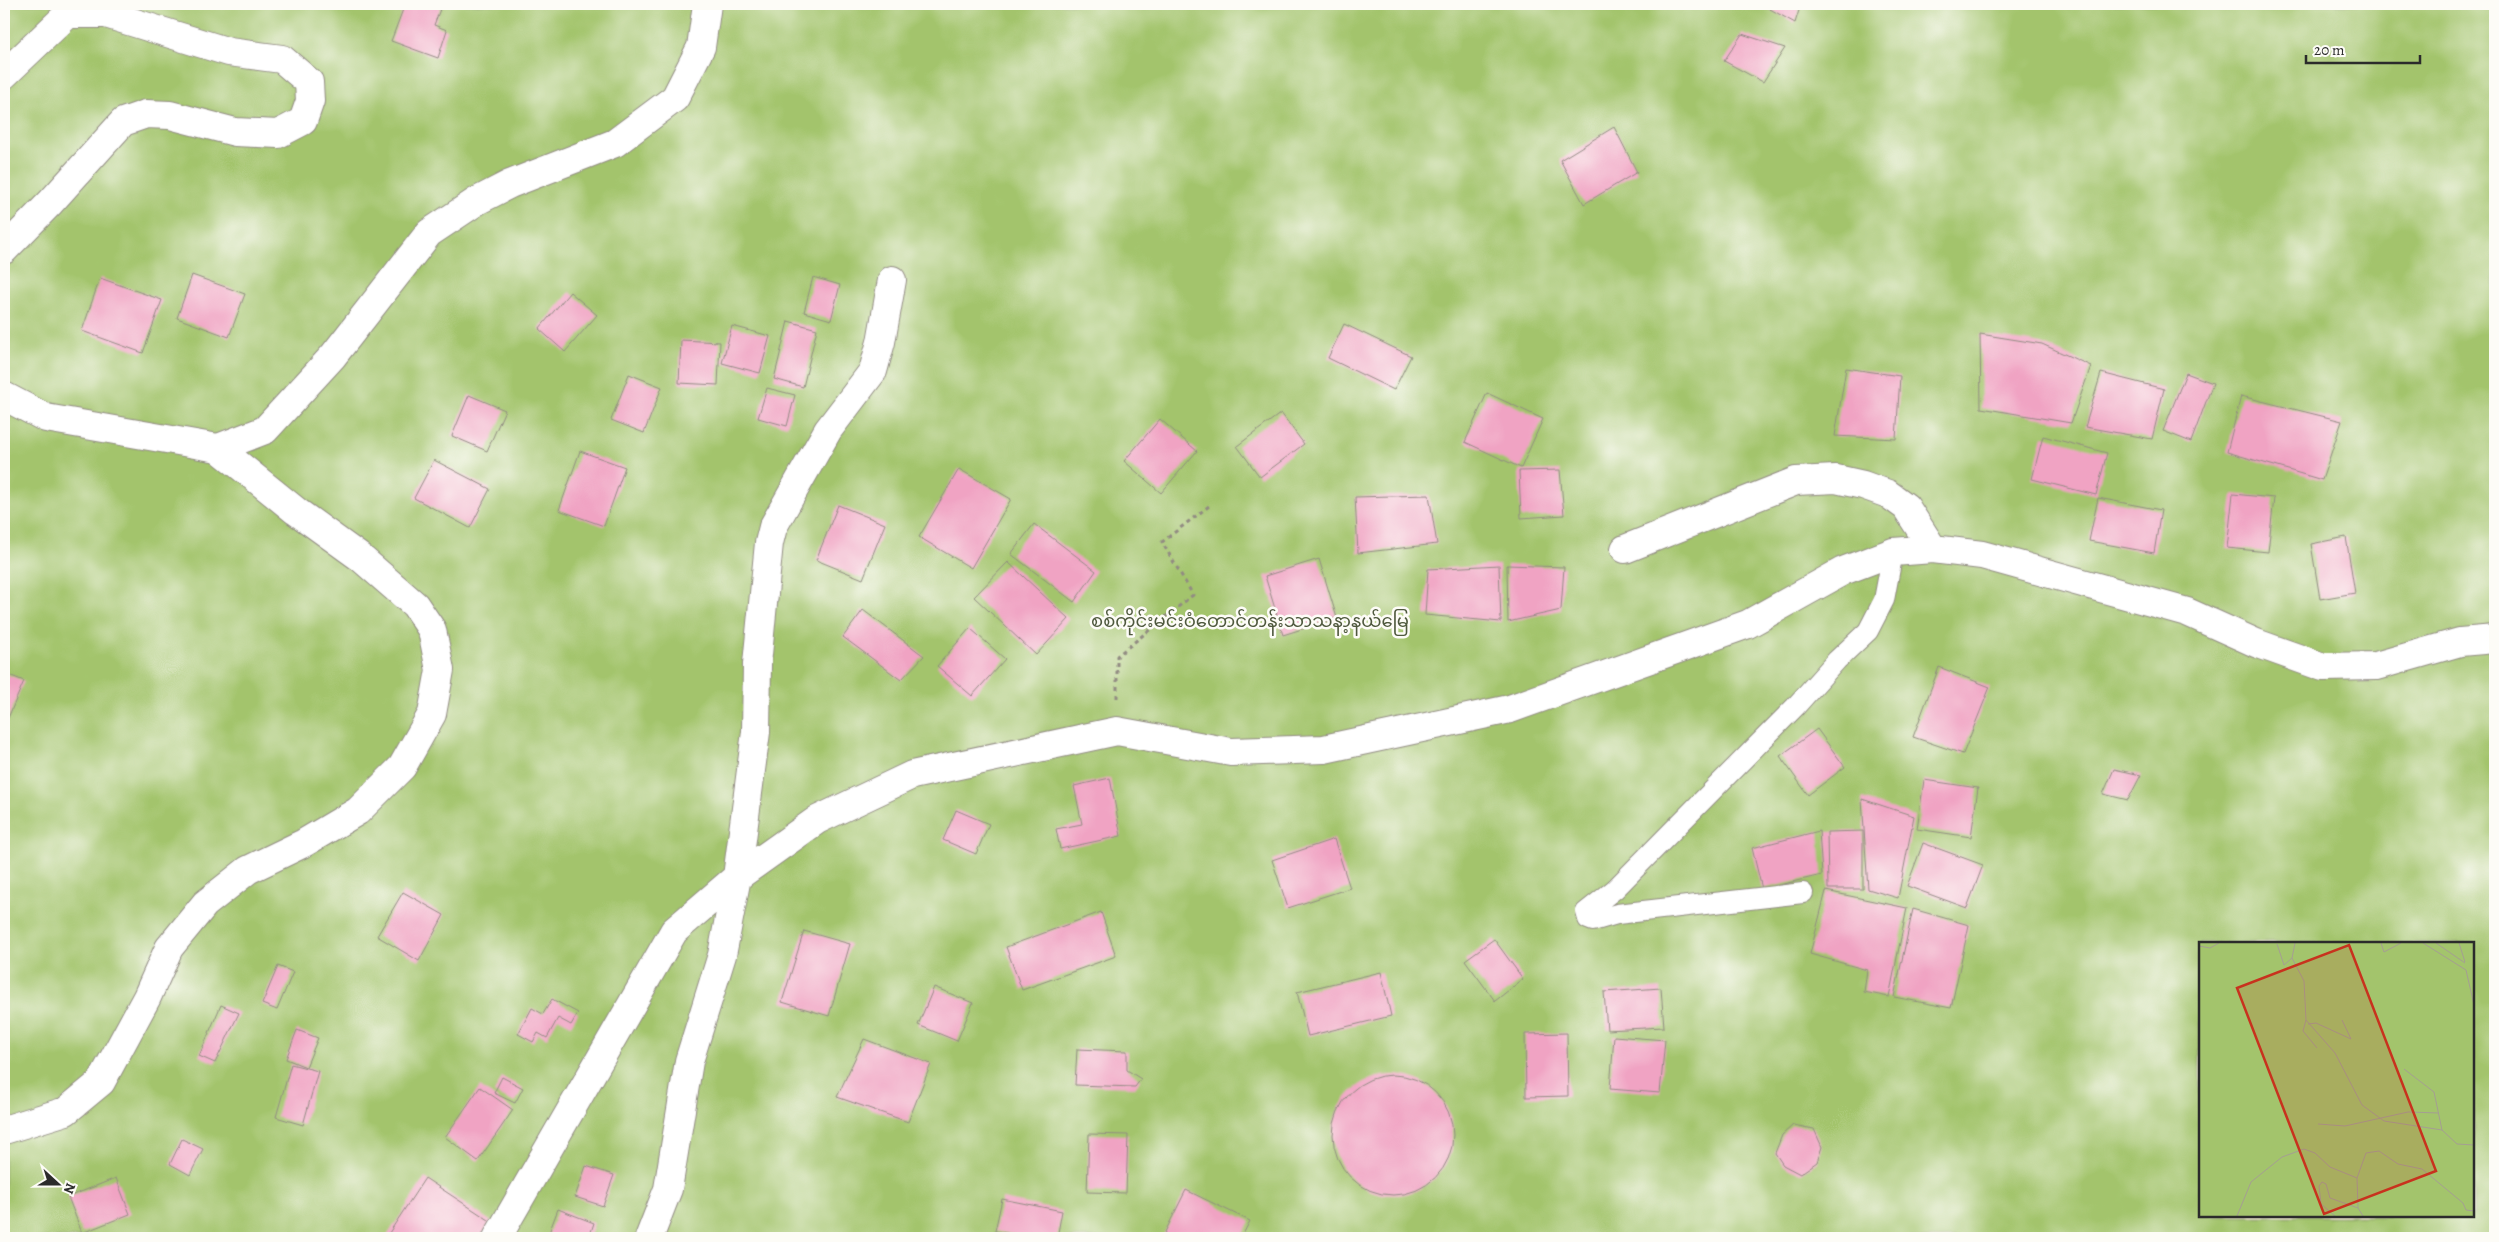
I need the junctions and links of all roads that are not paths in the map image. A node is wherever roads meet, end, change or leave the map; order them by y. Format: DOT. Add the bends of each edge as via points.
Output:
graph roads {
  1 [pos="707,4"];
  2 [pos="4,75"];
  3 [pos="4,250"];
  4 [pos="892,280"];
  5 [pos="4,396"];
  6 [pos="218,448"];
  7 [pos="1625,549"];
  8 [pos="1933,549"];
  9 [pos="1893,552"];
  10 [pos="2495,639"];
  11 [pos="737,877"];
  12 [pos="1802,893"];
  13 [pos="4,1130"];
  14 [pos="497,1238"];
  15 [pos="649,1238"];
  1 -- 6 [label="street" via="701,47 675,98 615,142 510,184 429,232 333,356 265,430"];
  2 -- 3 [label="street" via="68,14 106,14 229,52 282,59 309,82 310,101 303,121 278,134 236,132 170,116 146,114 124,122"];
  4 -- 11 [label="street" via="873,371 828,430 773,527 765,570 756,732"];
  5 -- 6 [label="street" via="46,418"];
  6 -- 13 [label="street" via="415,605 432,630 440,670 432,714 402,767 358,811 304,843 248,870 205,904 169,948 147,997 100,1082 66,1111"];
  7 -- 8 [label="street" via="1796,481 1836,479 1888,494 1906,507"];
  8 -- 9 [label="street"];
  8 -- 10 [label="street" via="1982,555 2187,612 2256,644 2323,667 2376,666 2460,642"];
  9 -- 11 [label="street" via="1843,571 1748,624 1510,709 1324,749 1231,752 1118,731 912,775 817,820"];
  9 -- 12 [label="lane" via="1884,600 1868,631 1615,890 1586,912 1593,922 1617,914"];
  11 -- 14 [label="street" via="674,931"];
  11 -- 15 [label="street" via="722,955 689,1060 668,1189"];
}
